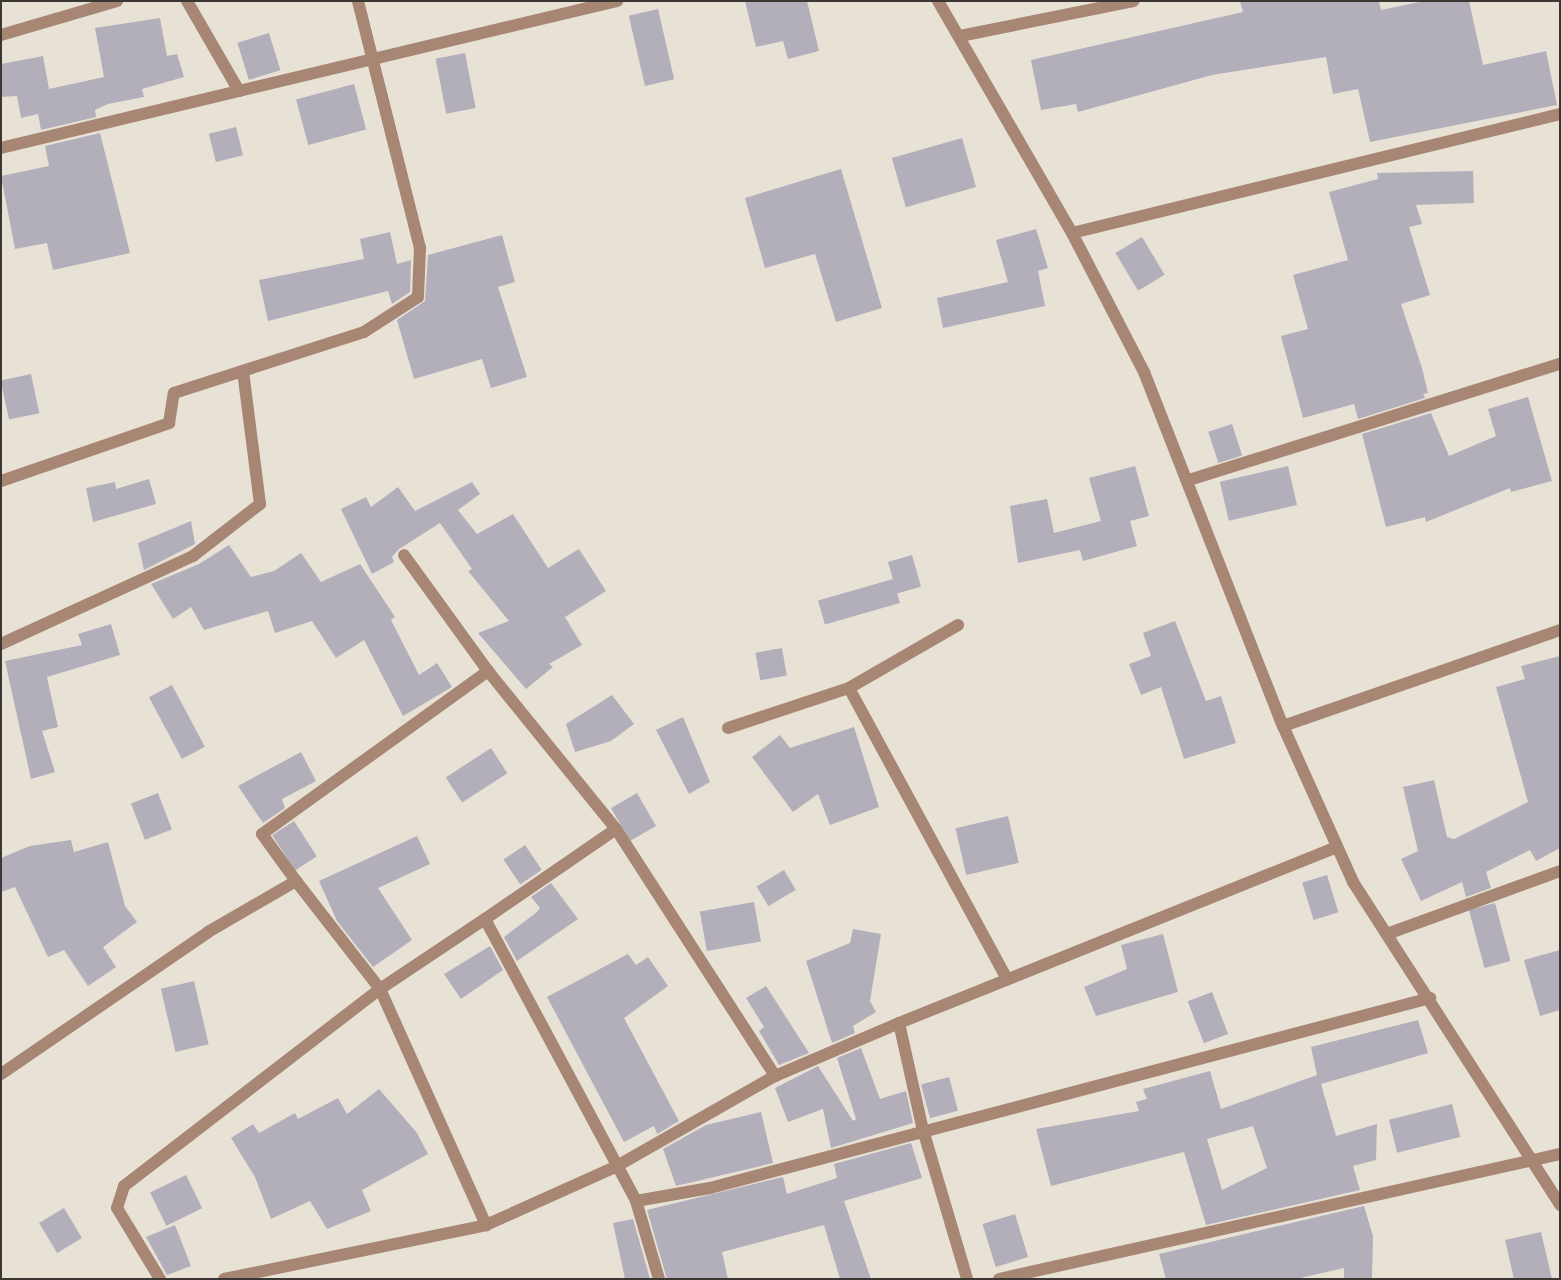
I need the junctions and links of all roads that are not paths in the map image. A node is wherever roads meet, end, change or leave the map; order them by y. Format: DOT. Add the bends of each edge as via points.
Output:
graph roads {
  1 [pos="116,1"];
  2 [pos="187,1"];
  3 [pos="358,1"];
  4 [pos="616,1"];
  5 [pos="938,1"];
  6 [pos="1134,1"];
  7 [pos="1,35"];
  8 [pos="960,36"];
  9 [pos="372,60"];
  10 [pos="239,91"];
  11 [pos="1560,114"];
  12 [pos="1,148"];
  13 [pos="1072,232"];
  14 [pos="1560,364"];
  15 [pos="243,371"];
  16 [pos="1189,480"];
  17 [pos="1,481"];
  18 [pos="404,555"];
  19 [pos="958,625"];
  20 [pos="1560,630"];
  21 [pos="1,644"];
  22 [pos="488,670"];
  23 [pos="849,688"];
  24 [pos="1283,726"];
  25 [pos="728,728"];
  26 [pos="616,829"];
  27 [pos="1336,847"];
  28 [pos="1560,871"];
  29 [pos="296,881"];
  30 [pos="485,919"];
  31 [pos="1387,934"];
  32 [pos="1006,977"];
  33 [pos="380,989"];
  34 [pos="1430,998"];
  35 [pos="899,1023"];
  36 [pos="1,1074"];
  37 [pos="775,1076"];
  38 [pos="923,1130"];
  39 [pos="1560,1154"];
  40 [pos="1529,1159"];
  41 [pos="617,1166"];
  42 [pos="636,1201"];
  43 [pos="1560,1205"];
  44 [pos="486,1225"];
  45 [pos="160,1279"];
  46 [pos="224,1279"];
  47 [pos="659,1279"];
  48 [pos="967,1279"];
  49 [pos="999,1279"];
  1 -- 7 [label="street"];
  2 -- 10 [label="street"];
  3 -- 9 [label="street"];
  4 -- 9 [label="street"];
  5 -- 8 [label="street"];
  6 -- 8 [label="street"];
  8 -- 13 [label="street"];
  9 -- 10 [label="street"];
  9 -- 15 [label="street" via="420,248 418,297 364,332"];
  10 -- 12 [label="street"];
  11 -- 13 [label="street"];
  13 -- 16 [label="street" via="1144,372"];
  14 -- 16 [label="street"];
  15 -- 17 [label="street" via="174,393 169,423"];
  15 -- 21 [label="street" via="260,504 193,556"];
  16 -- 24 [label="street"];
  18 -- 22 [label="street"];
  19 -- 23 [label="street"];
  20 -- 24 [label="street"];
  22 -- 26 [label="street"];
  22 -- 29 [label="street" via="262,834"];
  23 -- 25 [label="street"];
  23 -- 32 [label="street"];
  24 -- 27 [label="street"];
  26 -- 30 [label="street"];
  26 -- 37 [label="street"];
  27 -- 31 [label="street"];
  27 -- 32 [label="street"];
  28 -- 31 [label="street"];
  29 -- 33 [label="street"];
  29 -- 36 [label="street" via="208,932"];
  30 -- 33 [label="street"];
  30 -- 41 [label="street"];
  31 -- 34 [label="street"];
  32 -- 35 [label="street"];
  33 -- 44 [label="street"];
  33 -- 45 [label="street" via="124,1186 117,1208"];
  34 -- 38 [label="street"];
  34 -- 40 [label="street"];
  35 -- 37 [label="street"];
  35 -- 38 [label="street"];
  37 -- 41 [label="street"];
  38 -- 42 [label="street" via="710,1188"];
  38 -- 48 [label="street"];
  39 -- 40 [label="street"];
  40 -- 43 [label="street"];
  40 -- 49 [label="street"];
  41 -- 42 [label="street"];
  41 -- 44 [label="street"];
  42 -- 47 [label="street"];
  44 -- 46 [label="street"];
}
